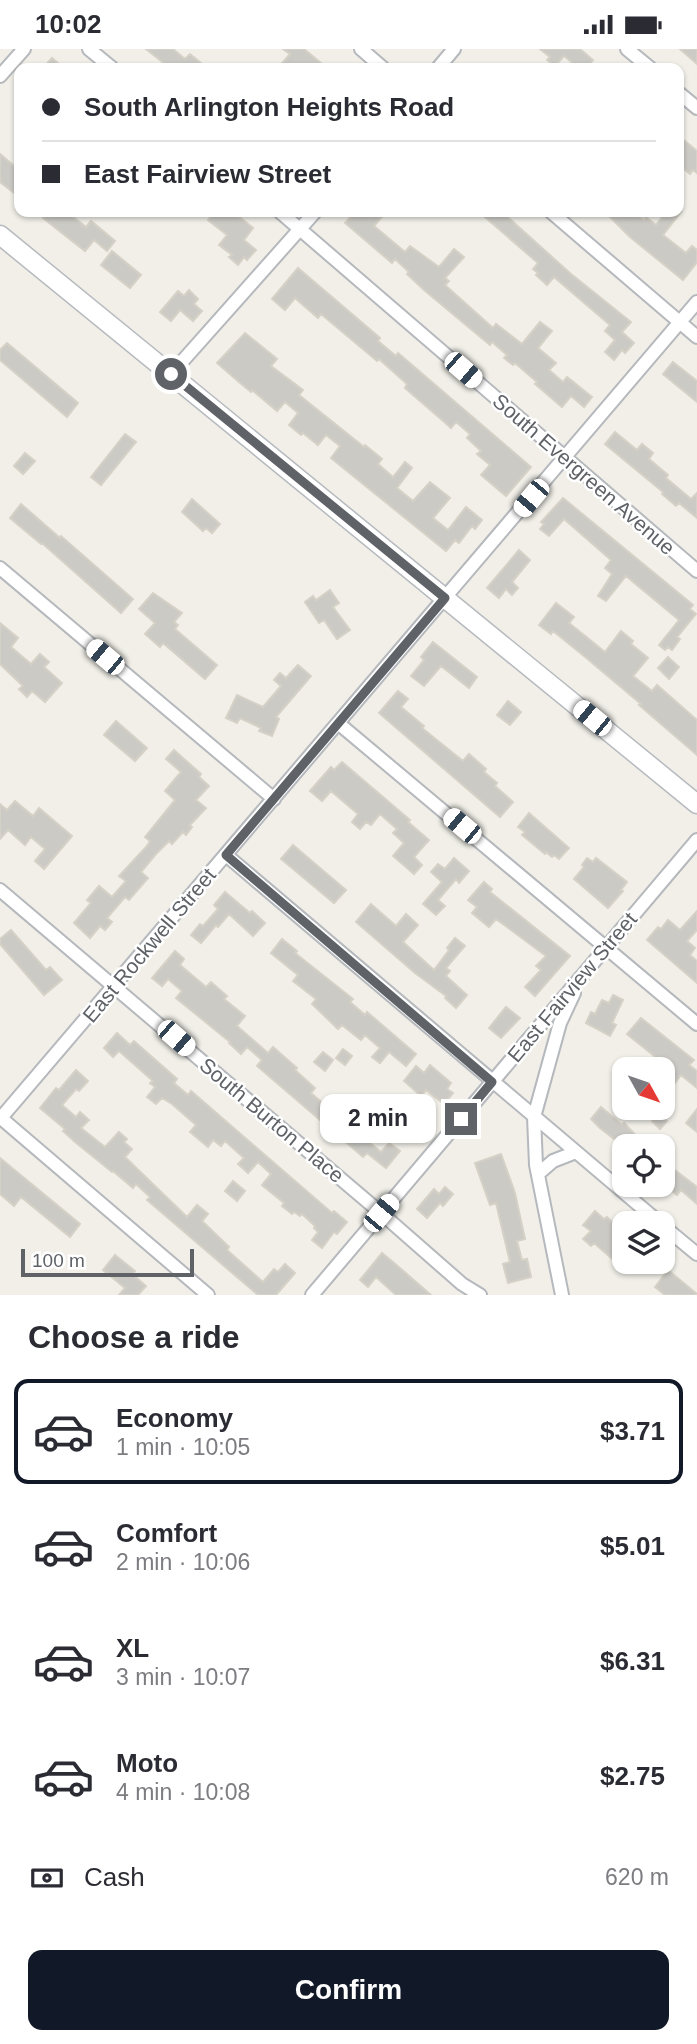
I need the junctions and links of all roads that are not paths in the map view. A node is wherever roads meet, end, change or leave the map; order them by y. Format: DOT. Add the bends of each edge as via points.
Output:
graph roads {
  1 [pos="24,49"];
  2 [pos="89,49"];
  3 [pos="361,49"];
  4 [pos="454,49"];
  5 [pos="627,49"];
  6 [pos="106,63"];
  7 [pos="377,63"];
  8 [pos="442,63"];
  9 [pos="644,63"];
  10 [pos="0,76"];
  11 [pos="286,217"];
  12 [pos="311,217"];
  13 [pos="557,217"];
  14 [pos="300,229"];
  15 [pos="0,235"];
  16 [pos="697,302"];
  17 [pos="680,323"];
  18 [pos="697,337"];
  19 [pos="171,374"];
  20 [pos="565,458"];
  21 [pos="0,568"];
  22 [pos="697,571"];
  23 [pos="445,598"];
  24 [pos="338,723"];
  25 [pos="274,799"];
  26 [pos="697,804"];
  27 [pos="697,840"];
  28 [pos="226,855"];
  29 [pos="0,890"];
  30 [pos="607,946"];
  31 [pos="581,977"];
  32 [pos="114,986"];
  33 [pos="697,1024"];
  34 [pos="492,1082"];
  35 [pos="534,1117"];
  36 [pos="0,1119"];
  37 [pos="576,1152"];
  38 [pos="538,1174"];
  39 [pos="646,1211"];
  40 [pos="381,1213"];
  41 [pos="675,1235"];
  42 [pos="697,1254"];
  43 [pos="208,1295"];
  44 [pos="312,1295"];
  45 [pos="480,1295"];
  46 [pos="562,1295"];
  1 -- 10 [label="street"];
  2 -- 6 [label="street"];
  3 -- 7 [label="street"];
  4 -- 8 [label="street"];
  5 -- 9 [label="street"];
  11 -- 14 [label="street, South Evergreen Avenue"];
  12 -- 14 [label="street"];
  13 -- 17 [label="street"];
  14 -- 19 [label="street"];
  14 -- 20 [label="street, South Evergreen Avenue"];
  15 -- 19 [label="main road"];
  16 -- 17 [label="street, East Rockwell Street"];
  17 -- 18 [label="street"];
  17 -- 20 [label="street, East Rockwell Street"];
  19 -- 23 [label="main road"];
  20 -- 22 [label="street, South Evergreen Avenue"];
  20 -- 23 [label="street, East Rockwell Street"];
  21 -- 25 [label="street"];
  23 -- 24 [label="street, East Rockwell Street"];
  23 -- 26 [label="main road"];
  24 -- 25 [label="street, East Rockwell Street"];
  24 -- 30 [label="street"];
  25 -- 28 [label="street, East Rockwell Street"];
  27 -- 30 [label="street, East Fairview Street"];
  28 -- 32 [label="street, East Rockwell Street"];
  28 -- 34 [label="street"];
  29 -- 32 [label="street, South Burton Place"];
  30 -- 31 [label="street, East Fairview Street"];
  30 -- 33 [label="street"];
  31 -- 34 [label="street, East Fairview Street"];
  31 -- 35 [label="street" via="560,1023"];
  32 -- 36 [label="street, East Rockwell Street"];
  32 -- 40 [label="street, South Burton Place"];
  34 -- 35 [label="street"];
  34 -- 40 [label="street, East Fairview Street"];
  35 -- 37 [label="street"];
  35 -- 38 [label="street"];
  36 -- 43 [label="street"];
  37 -- 38 [label="street" via="553,1161"];
  37 -- 39 [label="street"];
  38 -- 46 [label="street"];
  40 -- 44 [label="street, East Fairview Street"];
  40 -- 45 [label="street, South Burton Place" via="462,1285"];
  41 -- 42 [label="street"];
}
